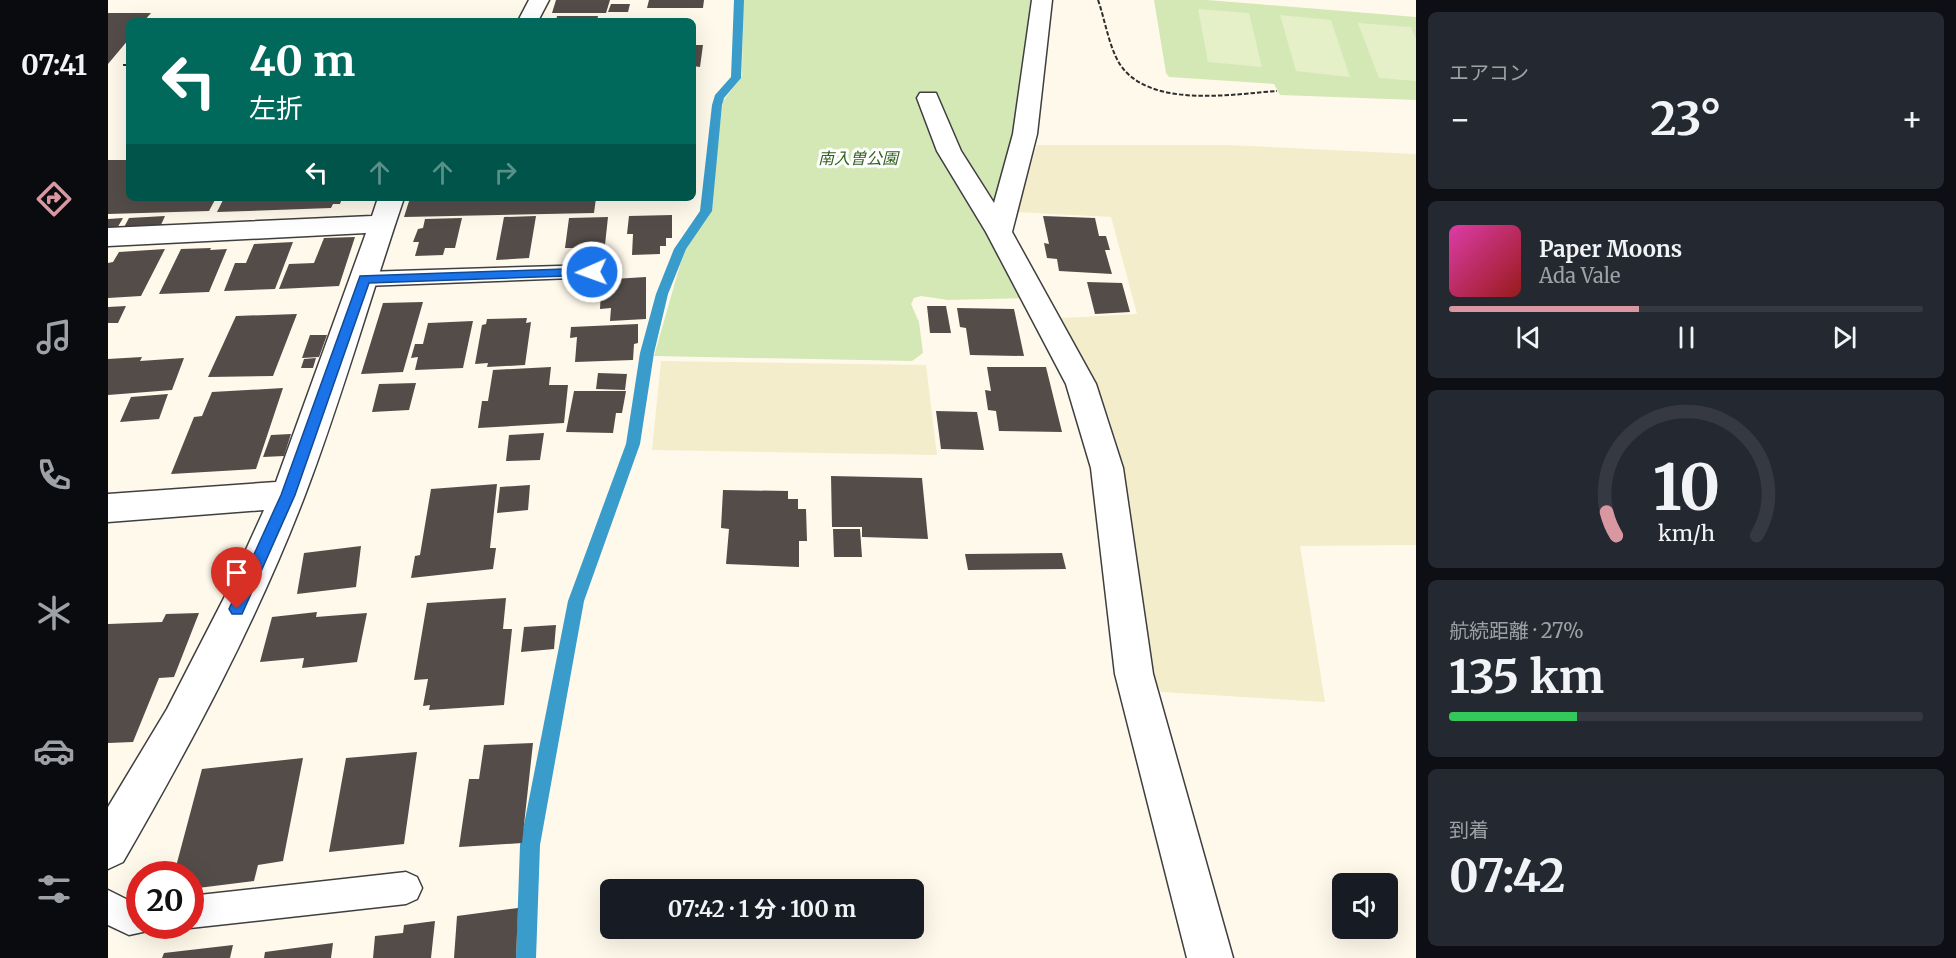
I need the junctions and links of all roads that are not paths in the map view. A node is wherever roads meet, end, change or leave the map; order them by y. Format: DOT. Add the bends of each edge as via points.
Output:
graph roads {
  1 [pos="539,0"];
  2 [pos="1042,0"];
  3 [pos="530,18"];
  4 [pos="928,98"];
  5 [pos="388,211"];
  6 [pos="999,232"];
  7 [pos="108,237"];
  8 [pos="592,272"];
  9 [pos="364,279"];
  10 [pos="288,495"];
  11 [pos="108,508"];
  12 [pos="108,848"];
  13 [pos="406,888"];
  14 [pos="108,906"];
  15 [pos="204,910"];
  16 [pos="126,917"];
  17 [pos="1210,958"];
  1 -- 3 [label="street"];
  2 -- 6 [label="street" via="1025,134"];
  4 -- 6 [label="street" via="949,151"];
  5 -- 7 [label="street"];
  5 -- 9 [label="street"];
  6 -- 17 [label="street" via="1081,384 1107,468 1134,675"];
  8 -- 9 [label="lane"];
  9 -- 10 [label="street"];
  10 -- 11 [label="street"];
  10 -- 12 [label="street" via="181,723"];
  13 -- 15 [label="lane"];
  14 -- 16 [label="lane"];
}
